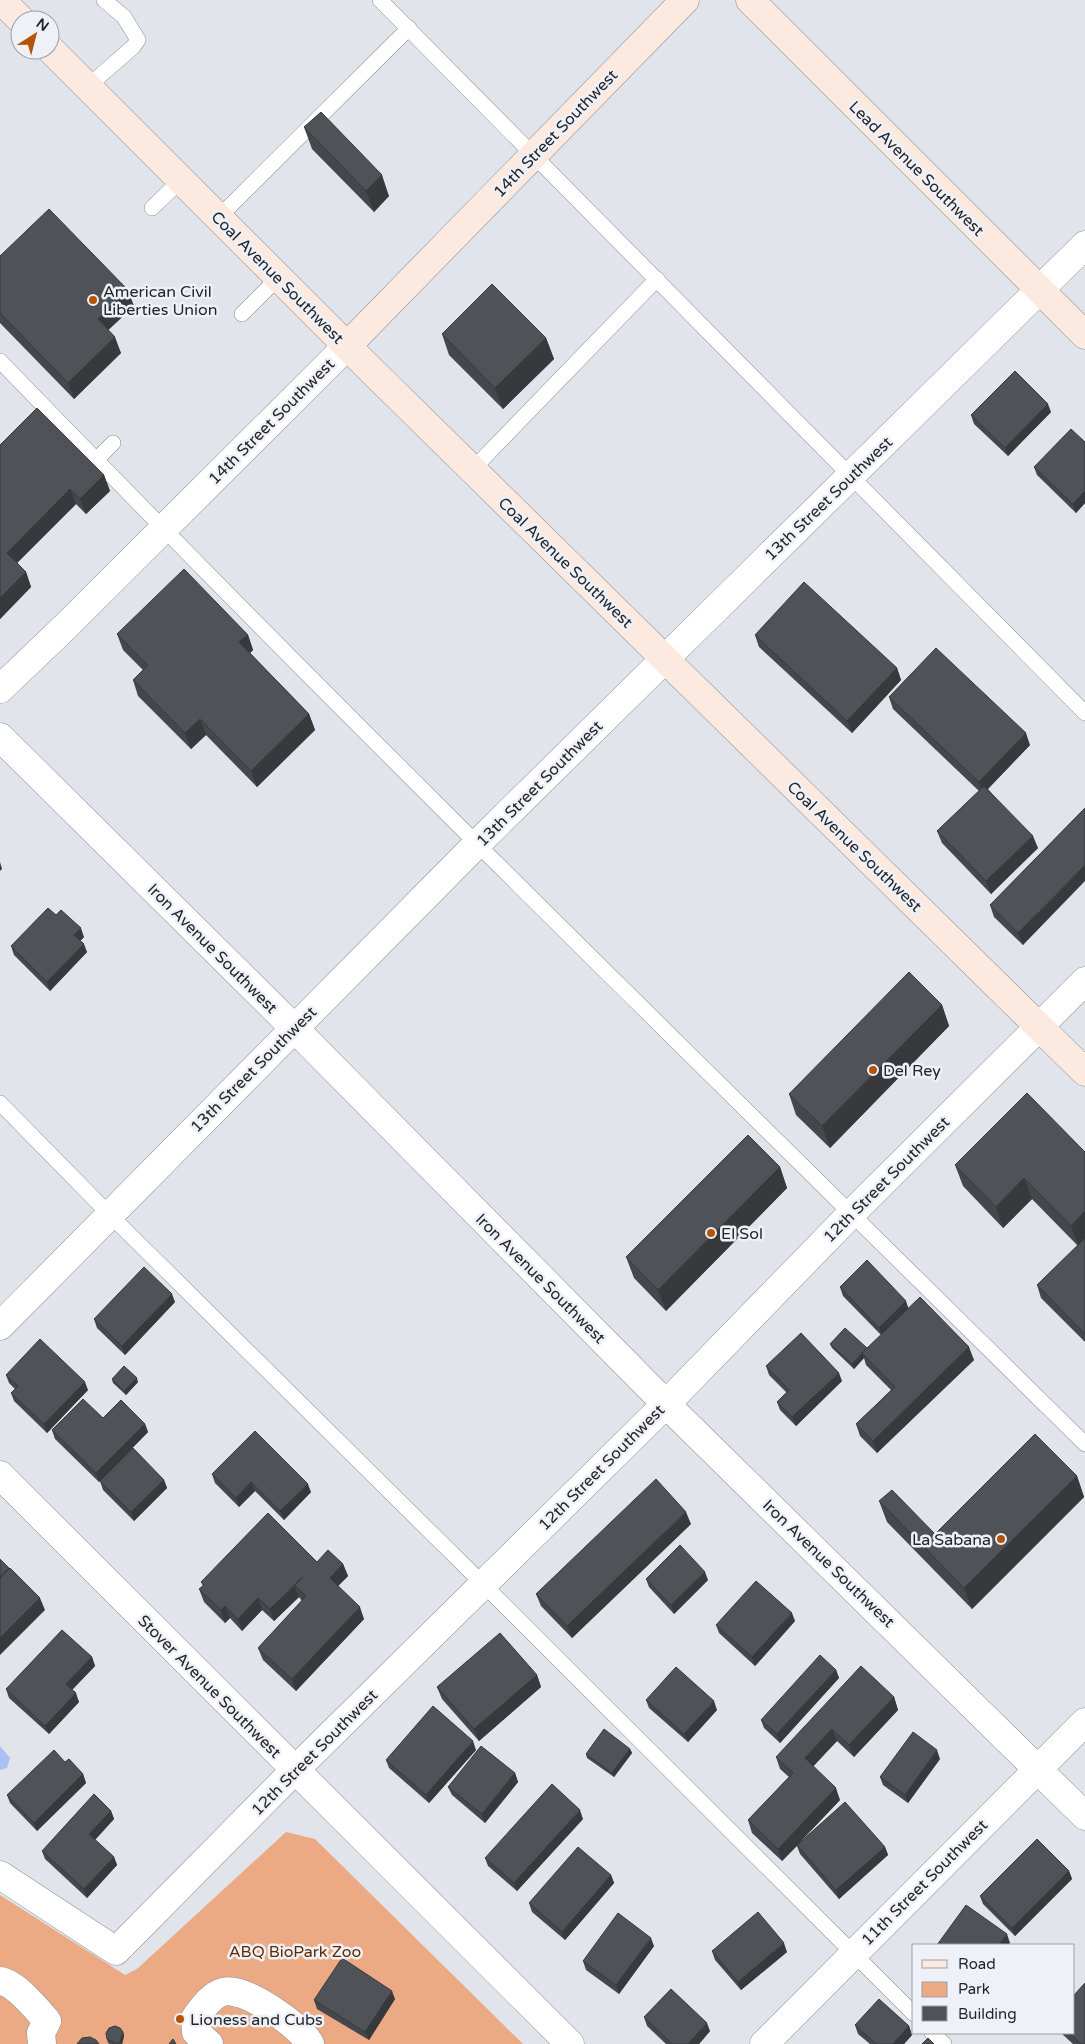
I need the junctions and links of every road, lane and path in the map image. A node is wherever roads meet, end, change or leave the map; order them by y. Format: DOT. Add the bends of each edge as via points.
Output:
graph roads {
  1 [pos="1,0"];
  2 [pos="104,0"];
  3 [pos="380,0"];
  4 [pos="685,0"];
  5 [pos="750,0"];
  6 [pos="11,10"];
  7 [pos="408,28"];
  8 [pos="60,59"];
  9 [pos="87,86"];
  10 [pos="533,155"];
  11 [pos="181,180"];
  12 [pos="152,208"];
  13 [pos="218,218"];
  14 [pos="1085,245"];
  15 [pos="278,278"];
  16 [pos="657,279"];
  17 [pos="1040,290"];
  18 [pos="242,314"];
  19 [pos="1085,335"];
  20 [pos="347,346"];
  21 [pos="0,361"];
  22 [pos="113,443"];
  23 [pos="96,460"];
  24 [pos="472,470"];
  25 [pos="851,476"];
  26 [pos="162,529"];
  27 [pos="664,659"];
  28 [pos="0,689"];
  29 [pos="1085,713"];
  30 [pos="0,737"];
  31 [pos="477,844"];
  32 [pos="1085,981"];
  33 [pos="1040,1026"];
  34 [pos="294,1028"];
  35 [pos="1085,1072"];
  36 [pos="0,1103"];
  37 [pos="852,1213"];
  38 [pos="110,1215"];
  39 [pos="0,1326"];
  40 [pos="666,1404"];
  41 [pos="1085,1444"];
  42 [pos="0,1475"];
  43 [pos="483,1584"];
  44 [pos="1085,1722"];
  45 [pos="1037,1769"];
  46 [pos="295,1770"];
  47 [pos="1085,1816"];
  48 [pos="0,1875"];
  49 [pos="853,1954"];
  50 [pos="0,1981"];
  51 [pos="912,2012"];
  52 [pos="933,2034"];
  53 [pos="42,2044"];
  54 [pos="209,2044"];
  55 [pos="310,2044"];
  56 [pos="570,2044"];
  57 [pos="764,2044"];
  58 [pos="944,2044"];
  1 -- 6 [label="street"];
  2 -- 9 [label="lane" via="124,17 138,40"];
  3 -- 7 [label="lane"];
  4 -- 10 [label="street, 14th Street Southwest"];
  5 -- 17 [label="street, Lead Avenue Southwest"];
  7 -- 10 [label="lane"];
  7 -- 13 [label="lane"];
  8 -- 9 [label="street, Coal Avenue Southwest"];
  9 -- 11 [label="street, Coal Avenue Southwest"];
  10 -- 16 [label="lane"];
  10 -- 20 [label="street, 14th Street Southwest"];
  11 -- 12 [label="lane"];
  11 -- 13 [label="street, Coal Avenue Southwest"];
  13 -- 15 [label="street, Coal Avenue Southwest"];
  14 -- 17 [label="street, 13th Street Southwest"];
  15 -- 18 [label="lane"];
  15 -- 20 [label="street, Coal Avenue Southwest"];
  16 -- 24 [label="lane"];
  16 -- 25 [label="lane"];
  17 -- 19 [label="street, Lead Avenue Southwest"];
  17 -- 25 [label="street, 13th Street Southwest"];
  20 -- 24 [label="street, Coal Avenue Southwest"];
  20 -- 26 [label="street, 14th Street Southwest"];
  21 -- 23 [label="lane"];
  22 -- 23 [label="lane"];
  23 -- 26 [label="lane"];
  24 -- 27 [label="street, Coal Avenue Southwest"];
  25 -- 27 [label="street, 13th Street Southwest"];
  25 -- 29 [label="lane"];
  26 -- 28 [label="street, 14th Street Southwest"];
  26 -- 31 [label="lane"];
  27 -- 31 [label="street, 13th Street Southwest"];
  27 -- 33 [label="street, Coal Avenue Southwest"];
  30 -- 34 [label="street, Iron Avenue Southwest"];
  31 -- 34 [label="street, 13th Street Southwest"];
  31 -- 37 [label="lane"];
  32 -- 33 [label="street, 12th Street Southwest"];
  33 -- 35 [label="street, Coal Avenue Southwest"];
  33 -- 37 [label="street, 12th Street Southwest"];
  34 -- 38 [label="street, 13th Street Southwest"];
  34 -- 40 [label="street, Iron Avenue Southwest"];
  36 -- 38 [label="lane"];
  37 -- 40 [label="street, 12th Street Southwest"];
  37 -- 41 [label="lane"];
  38 -- 39 [label="street, 13th Street Southwest"];
  38 -- 43 [label="lane"];
  40 -- 43 [label="street, 12th Street Southwest"];
  40 -- 45 [label="street, Iron Avenue Southwest"];
  42 -- 46 [label="street, Stover Avenue Southwest"];
  43 -- 46 [label="street, 12th Street Southwest"];
  43 -- 49 [label="lane"];
  44 -- 45 [label="street, 11th Street Southwest"];
  45 -- 47 [label="street, Iron Avenue Southwest"];
  45 -- 49 [label="street, 11th Street Southwest"];
  46 -- 48 [label="street, 12th Street Southwest" via="116,1951"];
  46 -- 56 [label="street, Stover Avenue Southwest"];
  49 -- 51 [label="lane"];
  49 -- 57 [label="street, 11th Street Southwest"];
  50 -- 53 [label="street" via="6,1982 32,2003 47,2020"];
  52 -- 58 [label="lane"];
  54 -- 55 [label="street" via="196,2032 195,2018 209,2001 223,1991 239,1992 266,2006 292,2025"];
}
